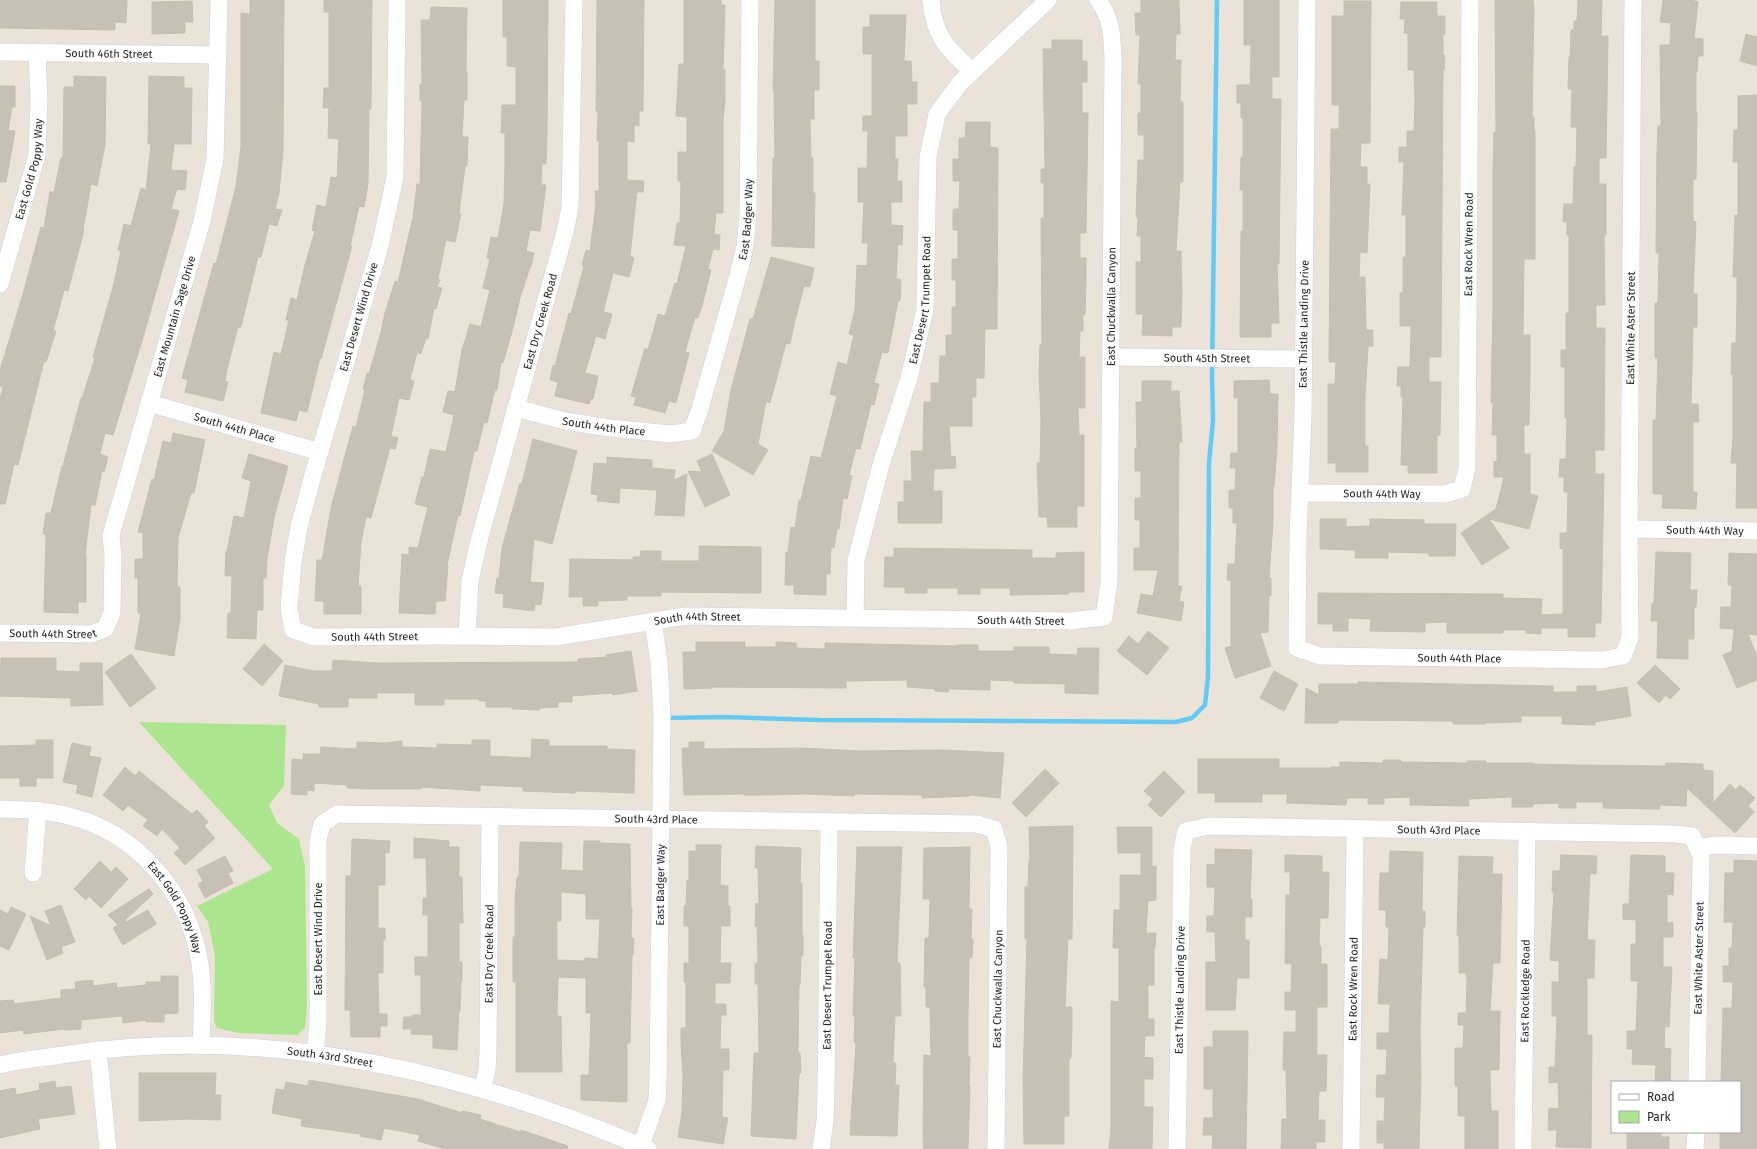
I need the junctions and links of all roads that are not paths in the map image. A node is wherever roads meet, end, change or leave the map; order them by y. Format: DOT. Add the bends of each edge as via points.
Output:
graph roads {
  1 [pos="219,0"];
  2 [pos="397,0"];
  3 [pos="574,0"];
  4 [pos="750,0"];
  5 [pos="931,0"];
  6 [pos="1048,0"];
  7 [pos="1098,0"];
  8 [pos="1307,0"];
  9 [pos="1470,0"];
  10 [pos="1633,0"];
  11 [pos="0,52"];
  12 [pos="37,52"];
  13 [pos="218,55"];
  14 [pos="972,72"];
  15 [pos="0,284"];
  16 [pos="1111,357"];
  17 [pos="1303,359"];
  18 [pos="149,403"];
  19 [pos="516,408"];
  20 [pos="692,430"];
  21 [pos="320,452"];
  22 [pos="1462,489"];
  23 [pos="1300,493"];
  24 [pos="1629,530"];
  25 [pos="1757,531"];
  26 [pos="1104,617"];
  27 [pos="855,618"];
  28 [pos="653,621"];
  29 [pos="106,629"];
  30 [pos="293,630"];
  31 [pos="0,633"];
  32 [pos="467,636"];
  33 [pos="1297,648"];
  34 [pos="1623,656"];
  35 [pos="0,809"];
  36 [pos="38,810"];
  37 [pos="490,816"];
  38 [pos="660,820"];
  39 [pos="829,822"];
  40 [pos="322,824"];
  41 [pos="994,829"];
  42 [pos="1355,829"];
  43 [pos="1186,831"];
  44 [pos="1527,832"];
  45 [pos="1695,842"];
  46 [pos="1757,846"];
  47 [pos="33,873"];
  48 [pos="201,1046"];
  49 [pos="98,1050"];
  50 [pos="314,1054"];
  51 [pos="0,1065"];
  52 [pos="1697,1081"];
  53 [pos="482,1089"];
  54 [pos="1696,1133"];
  55 [pos="644,1148"];
  56 [pos="108,1149"];
  57 [pos="821,1149"];
  58 [pos="996,1149"];
  59 [pos="1177,1149"];
  60 [pos="1351,1149"];
  61 [pos="1523,1149"];
  62 [pos="1695,1149"];
  1 -- 13 [label="street, East Mountain Sage Drive"];
  2 -- 21 [label="street, East Desert Wind Drive" via="395,177 380,246"];
  3 -- 19 [label="street, East Dry Creek Road" via="570,208"];
  4 -- 20 [label="street, East Badger Way" via="748,214 745,246"];
  5 -- 14 [label="street" via="938,34"];
  6 -- 14 [label="street, East Desert Trumpet Road"];
  7 -- 16 [label="street, East Chuckwalla Canyon" via="1105,10 1112,30"];
  8 -- 17 [label="street, East Thistle Landing Drive"];
  9 -- 22 [label="street, East Rock Wren Road" via="1467,468"];
  10 -- 24 [label="street, East White Aster Street"];
  11 -- 12 [label="street, South 46th Street"];
  12 -- 13 [label="street, South 46th Street"];
  12 -- 15 [label="street, East Gold Poppy Way" via="39,99 36,154"];
  13 -- 18 [label="street, East Mountain Sage Drive" via="215,159 211,187"];
  14 -- 27 [label="street, East Desert Trumpet Road" via="960,83 937,114 928,156 925,310 910,378 881,465 856,560"];
  16 -- 17 [label="street, South 45th Street"];
  16 -- 26 [label="street, East Chuckwalla Canyon" via="1109,582"];
  17 -- 23 [label="street, East Thistle Landing Drive"];
  18 -- 21 [label="street, South 44th Place"];
  18 -- 29 [label="street, East Mountain Sage Drive" via="111,535 112,613"];
  19 -- 20 [label="street, South 44th Place" via="610,428 671,434"];
  19 -- 32 [label="street, East Dry Creek Road" via="472,574"];
  21 -- 30 [label="street, East Desert Wind Drive" via="299,527 293,562 289,608"];
  22 -- 23 [label="street, South 44th Way" via="1445,494"];
  23 -- 33 [label="street, East Thistle Landing Drive"];
  24 -- 25 [label="street, South 44th Way"];
  24 -- 34 [label="street, East White Aster Street" via="1630,638"];
  26 -- 27 [label="street, South 44th Street" via="1070,621"];
  27 -- 28 [label="street, South 44th Street" via="685,616"];
  28 -- 32 [label="street, South 44th Street" via="556,637"];
  28 -- 38 [label="street, East Badger Way" via="661,686"];
  29 -- 31 [label="street, South 44th Street" via="91,634"];
  30 -- 32 [label="street, South 44th Street" via="314,637"];
  33 -- 34 [label="street, South 44th Place" via="1320,656 1602,660"];
  35 -- 36 [label="street"];
  36 -- 47 [label="street"];
  36 -- 48 [label="street, East Gold Poppy Way" via="71,816 101,828 133,848 159,873 182,906 200,964"];
  37 -- 38 [label="street, South 43rd Place"];
  37 -- 40 [label="street, South 43rd Place" via="337,814"];
  37 -- 53 [label="street, East Dry Creek Road" via="488,1053"];
  38 -- 39 [label="street, South 43rd Place"];
  38 -- 55 [label="street, East Badger Way" via="658,1082 655,1107"];
  39 -- 41 [label="street, South 43rd Place" via="977,824"];
  39 -- 57 [label="street, East Desert Trumpet Road" via="826,1121"];
  40 -- 50 [label="street, East Desert Wind Drive" via="318,840 318,1022"];
  41 -- 58 [label="street, East Chuckwalla Canyon" via="999,847"];
  42 -- 43 [label="street, South 43rd Place" via="1209,826"];
  42 -- 44 [label="street, South 43rd Place"];
  42 -- 60 [label="street, East Rock Wren Road"];
  43 -- 59 [label="street, East Thistle Landing Drive" via="1182,848"];
  44 -- 45 [label="street, South 43rd Place" via="1675,834"];
  44 -- 61 [label="street, East Rockledge Road"];
  45 -- 46 [label="street, South 43rd Place"];
  45 -- 52 [label="street, East White Aster Street" via="1700,855"];
  48 -- 49 [label="street, South 43rd Street"];
  48 -- 50 [label="street, South 43rd Street" via="273,1049"];
  49 -- 51 [label="street, South 43rd Street"];
  49 -- 56 [label="street"];
  50 -- 53 [label="street, South 43rd Street"];
  53 -- 55 [label="street, South 43rd Street"];
  54 -- 62 [label="street"];
}
